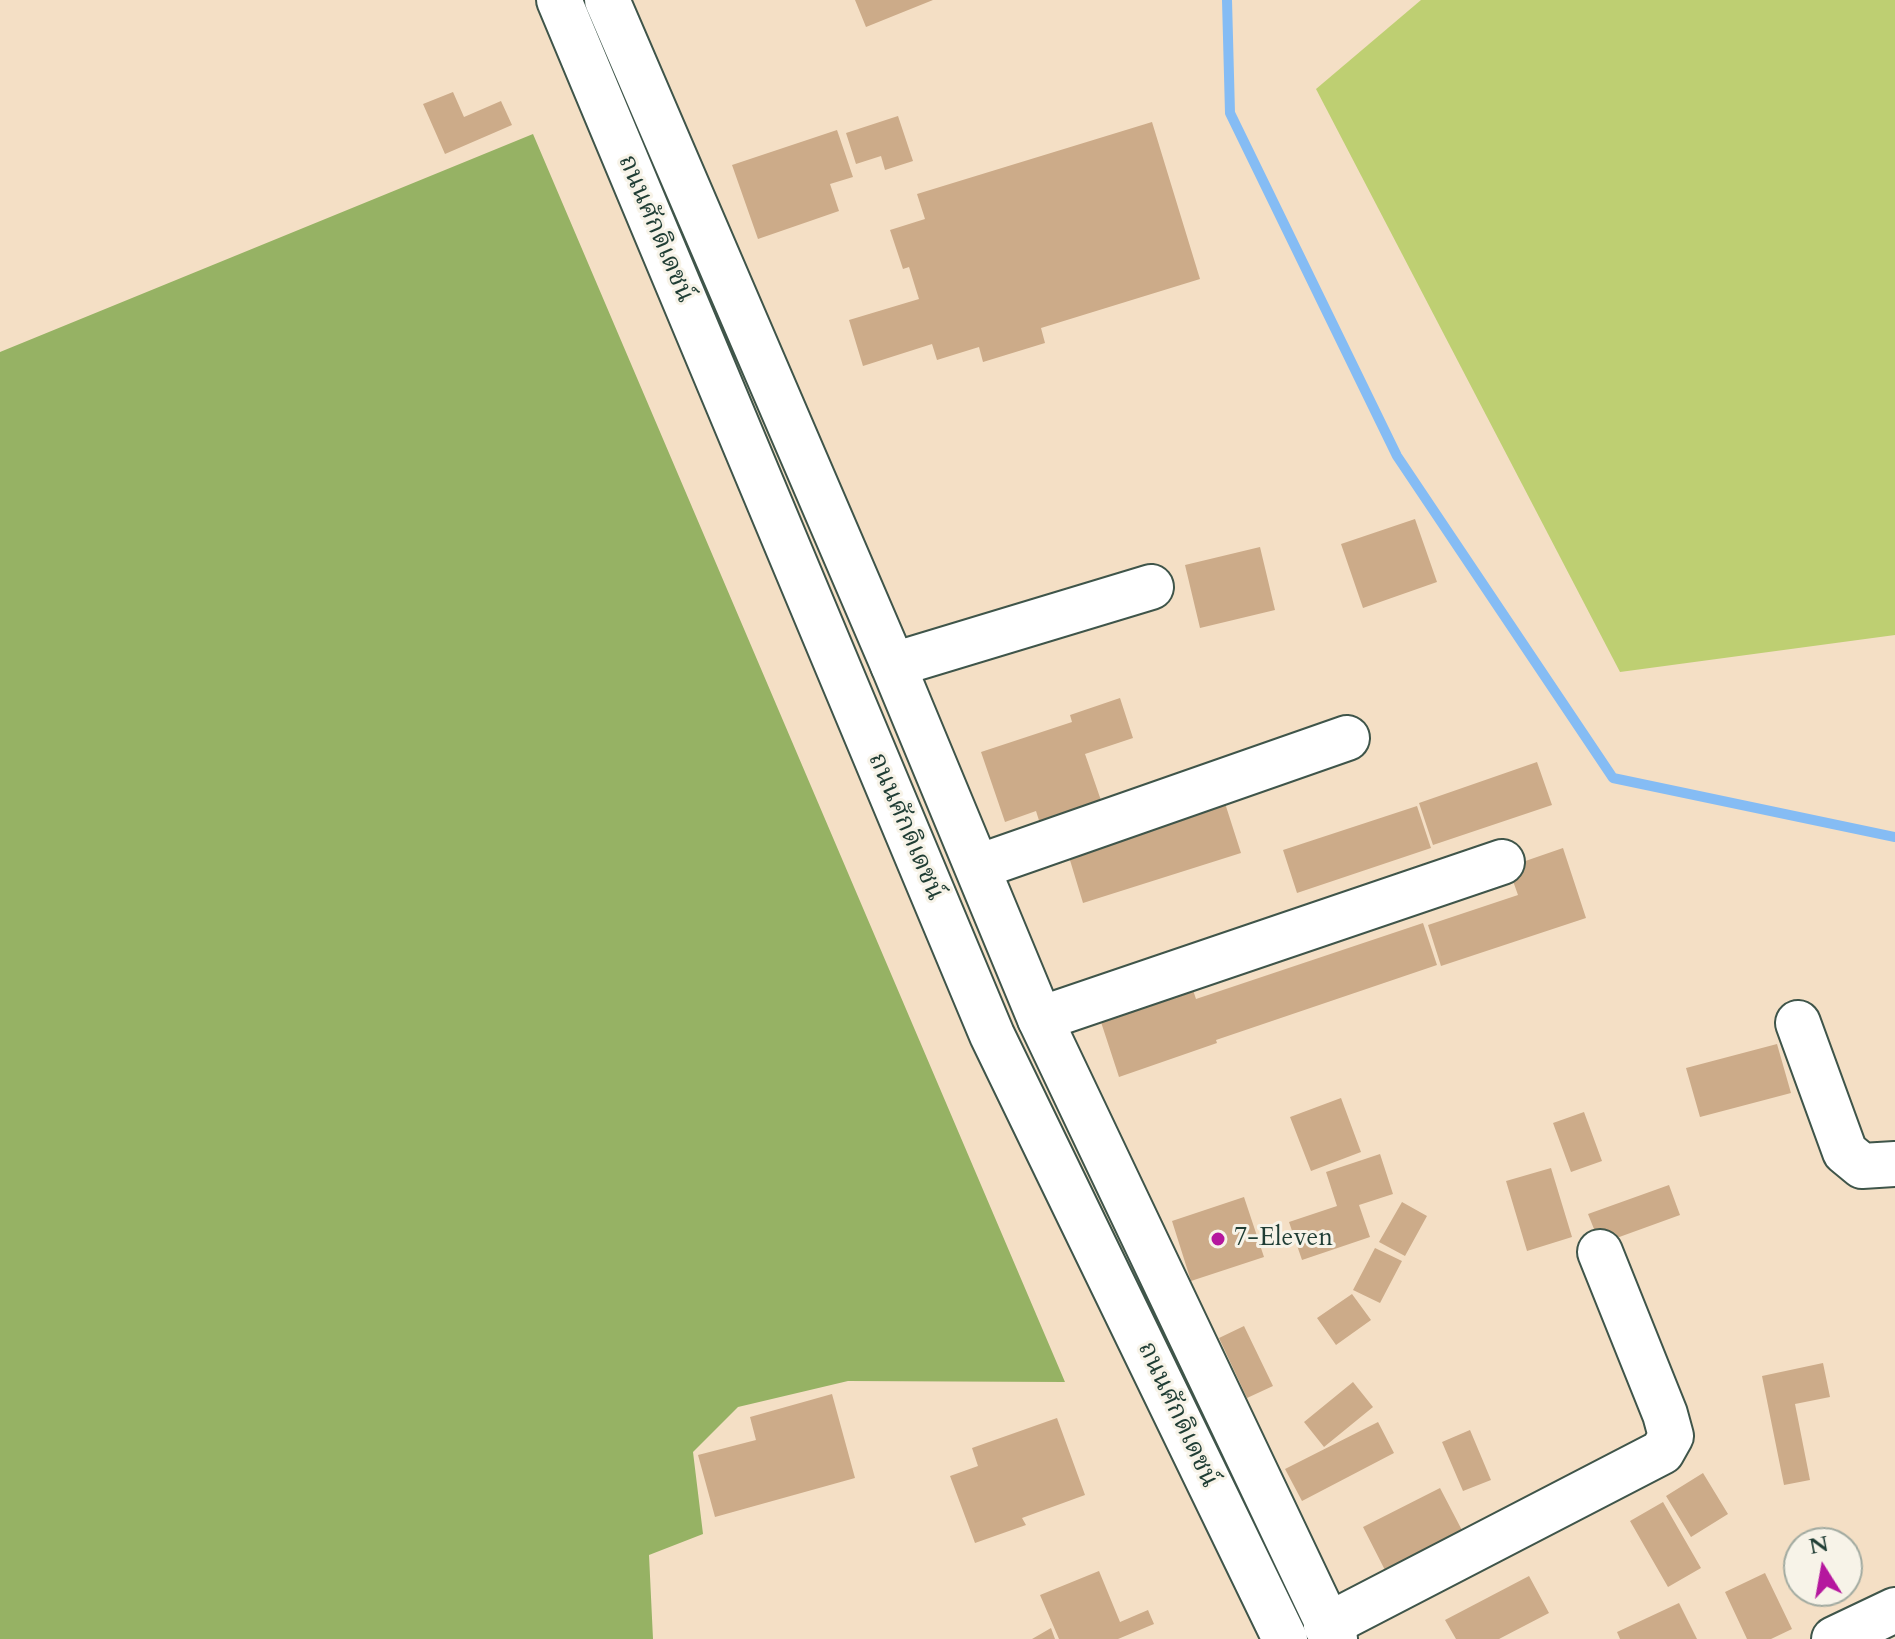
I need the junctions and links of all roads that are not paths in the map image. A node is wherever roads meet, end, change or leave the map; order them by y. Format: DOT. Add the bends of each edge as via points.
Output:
graph roads {
  1 [pos="559,0"];
  2 [pos="609,1"];
  3 [pos="1151,587"];
  4 [pos="893,665"];
  5 [pos="1347,738"];
  6 [pos="1502,862"];
  7 [pos="978,867"];
  8 [pos="1040,1019"];
  9 [pos="1798,1023"];
  10 [pos="1895,1164"];
  11 [pos="1600,1252"];
  12 [pos="1895,1610"];
  13 [pos="1330,1632"];
  14 [pos="1285,1639"];
  15 [pos="1834,1639"];
  1 -- 14 [label="main road, ถนนศักดิเดชน์" via="992,1035"];
  2 -- 4 [label="main road"];
  3 -- 4 [label="main road"];
  4 -- 7 [label="main road"];
  5 -- 7 [label="main road"];
  6 -- 8 [label="main road"];
  7 -- 8 [label="main road"];
  8 -- 13 [label="main road"];
  9 -- 10 [label="main road" via="1845,1152 1862,1166"];
  11 -- 13 [label="main road" via="1665,1414 1671,1436 1662,1452"];
  12 -- 15 [label="main road"];
}
